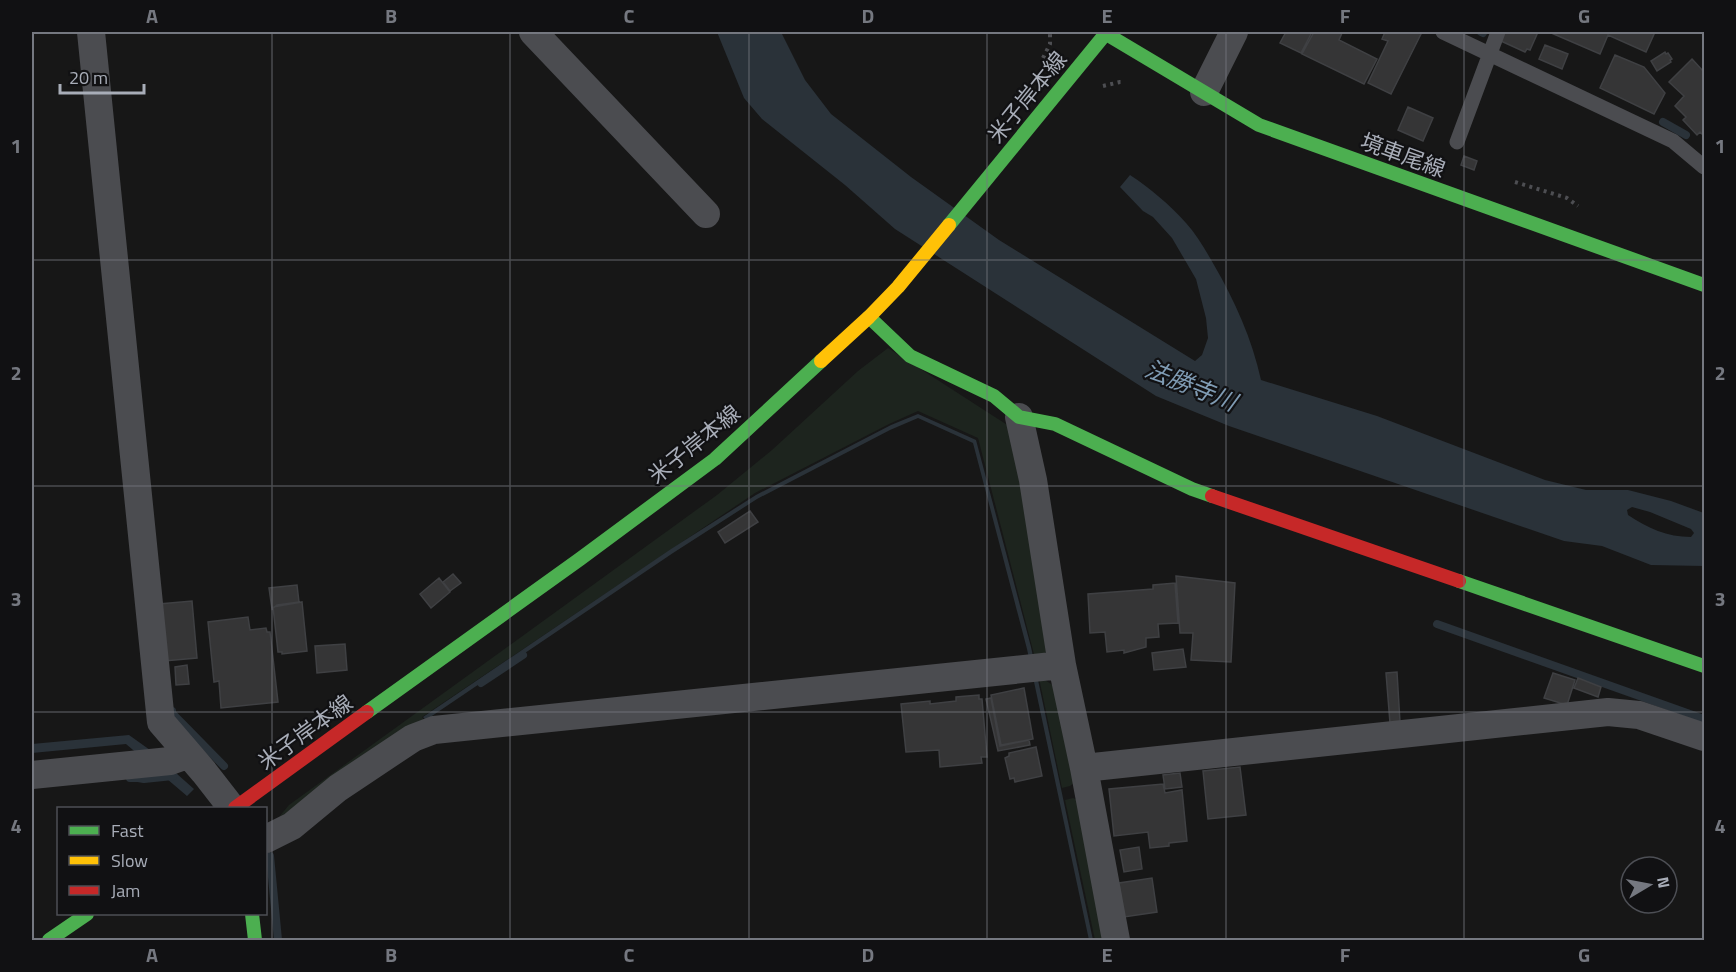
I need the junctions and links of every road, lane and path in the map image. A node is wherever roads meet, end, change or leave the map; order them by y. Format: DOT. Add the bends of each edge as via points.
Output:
graph roads {
  1 [pos="91,32"];
  2 [pos="533,32"];
  3 [pos="1050,32"];
  4 [pos="1105,32"];
  5 [pos="1234,32"];
  6 [pos="1443,32"];
  7 [pos="1498,32"];
  8 [pos="1046,54"];
  9 [pos="1489,54"];
  10 [pos="1204,92"];
  11 [pos="1457,141"];
  12 [pos="1704,167"];
  13 [pos="706,214"];
  14 [pos="1704,285"];
  15 [pos="869,317"];
  16 [pos="1019,417"];
  17 [pos="1704,666"];
  18 [pos="1043,667"];
  19 [pos="1704,737"];
  20 [pos="167,760"];
  21 [pos="1084,768"];
  22 [pos="32,775"];
  23 [pos="232,807"];
  24 [pos="234,807"];
  25 [pos="267,838"];
  26 [pos="86,915"];
  27 [pos="252,915"];
  28 [pos="49,940"];
  29 [pos="255,940"];
  30 [pos="1116,940"];
  1 -- 20 [label="street"];
  2 -- 13 [label="street"];
  3 -- 8 [label="path"];
  4 -- 10 [label="main road, 境車尾線"];
  4 -- 15 [label="main road, 米子岸本線" via="898,287"];
  5 -- 10 [label="street"];
  6 -- 9 [label="lane"];
  7 -- 9 [label="lane"];
  9 -- 11 [label="lane"];
  9 -- 12 [label="lane" via="1673,141"];
  10 -- 14 [label="main road, 境車尾線" via="1259,125"];
  15 -- 16 [label="main road" via="910,356 994,396"];
  15 -- 24 [label="main road, 米子岸本線" via="715,459"];
  16 -- 17 [label="main road" via="1055,424 1192,489"];
  16 -- 18 [label="street" via="1033,480"];
  18 -- 21 [label="street"];
  18 -- 25 [label="street" via="435,730 413,738 338,788 292,826"];
  19 -- 21 [label="street" via="1639,715 1608,712"];
  20 -- 22 [label="street"];
  20 -- 23 [label="street" via="204,772"];
  21 -- 30 [label="street"];
  26 -- 28 [label="main road"];
  27 -- 29 [label="main road"];
}
